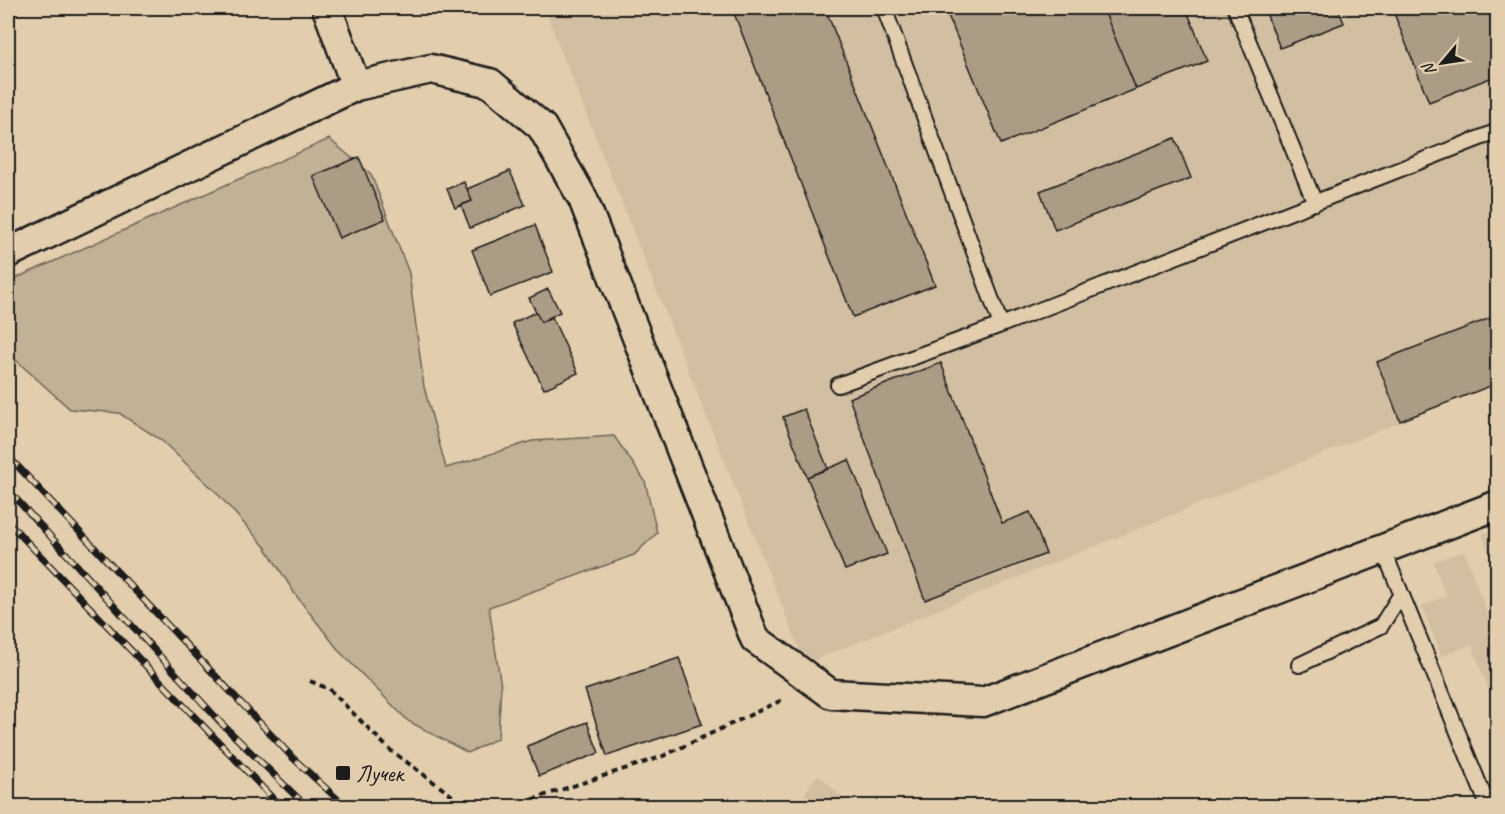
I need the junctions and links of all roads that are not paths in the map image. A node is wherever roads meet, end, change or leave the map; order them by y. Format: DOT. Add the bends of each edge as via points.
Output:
graph roads {
  1 [pos="327,8"];
  2 [pos="884,8"];
  3 [pos="1235,8"];
  4 [pos="356,86"];
  5 [pos="1497,131"];
  6 [pos="1315,203"];
  7 [pos="8,253"];
  8 [pos="1001,325"];
  9 [pos="838,386"];
  10 [pos="1497,505"];
  11 [pos="1383,549"];
  12 [pos="1401,594"];
  13 [pos="1299,665"];
  14 [pos="1497,797"];
  1 -- 4 [label="street"];
  2 -- 8 [label="lane"];
  3 -- 6 [label="lane"];
  4 -- 7 [label="street"];
  4 -- 11 [label="street" via="432,69 490,83 542,127 583,199 755,639 831,694 982,702"];
  5 -- 6 [label="lane"];
  6 -- 8 [label="lane"];
  8 -- 9 [label="lane"];
  10 -- 11 [label="street"];
  11 -- 12 [label="lane"];
  12 -- 13 [label="lane" via="1381,626"];
  12 -- 14 [label="lane" via="1486,801"];
}
